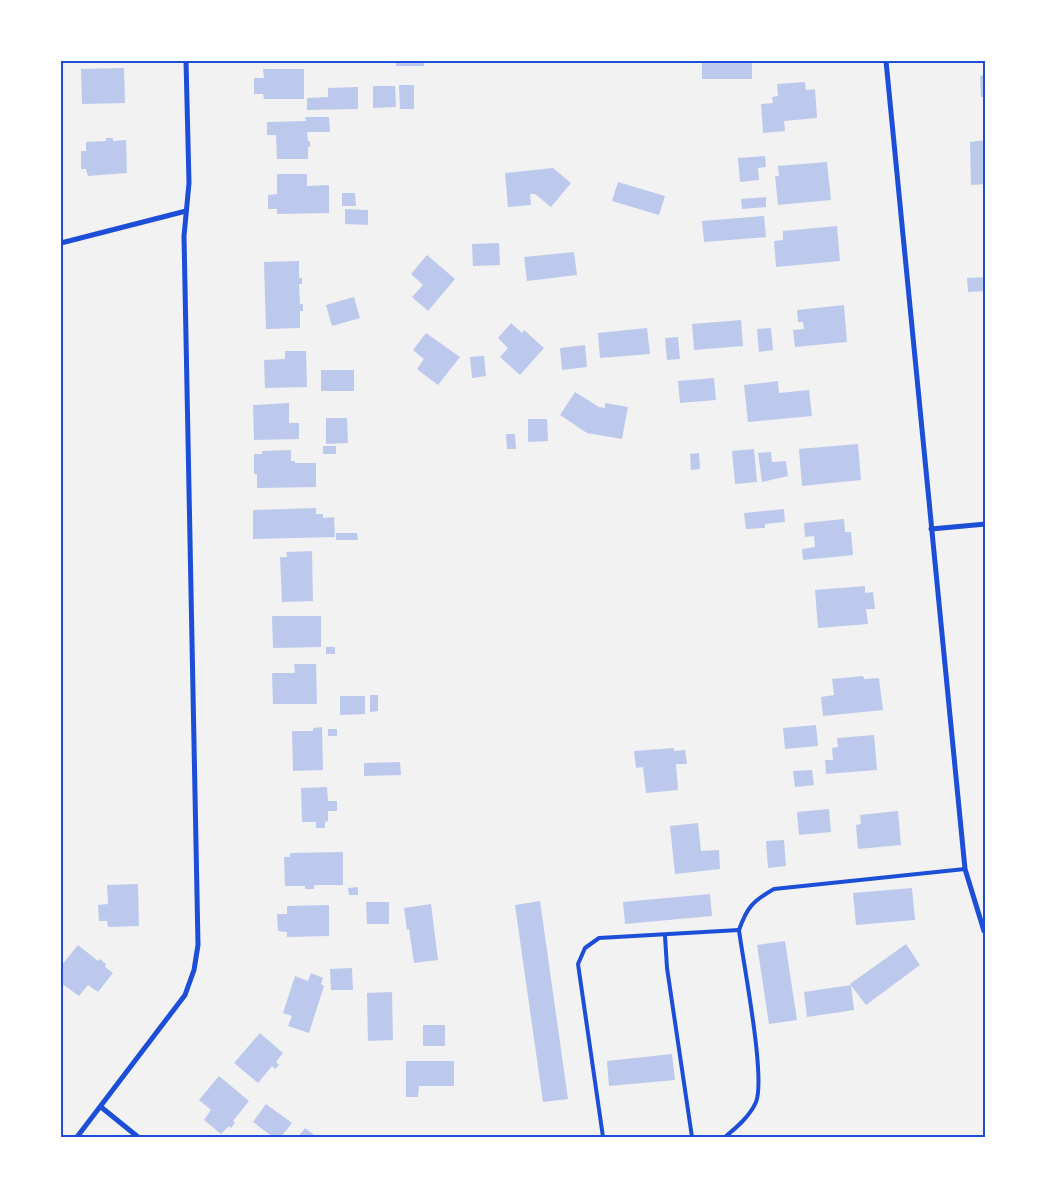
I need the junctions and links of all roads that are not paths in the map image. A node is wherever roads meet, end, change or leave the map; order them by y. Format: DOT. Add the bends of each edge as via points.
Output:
graph roads {
  1 [pos="186,61"];
  2 [pos="886,61"];
  3 [pos="186,211"];
  4 [pos="61,244"];
  5 [pos="986,524"];
  6 [pos="931,529"];
  7 [pos="965,869"];
  8 [pos="739,930"];
  9 [pos="984,931"];
  10 [pos="665,936"];
  11 [pos="101,1107"];
  12 [pos="78,1137"];
  13 [pos="138,1137"];
  14 [pos="603,1137"];
  15 [pos="692,1137"];
  16 [pos="725,1137"];
  1 -- 3 [label="street" via="189,183"];
  2 -- 6 [label="street"];
  3 -- 4 [label="street"];
  3 -- 11 [label="street" via="198,945 185,995"];
  5 -- 6 [label="street"];
  6 -- 7 [label="street"];
  7 -- 8 [label="lane" via="774,889 745,911"];
  7 -- 9 [label="street"];
  8 -- 10 [label="lane"];
  8 -- 16 [label="lane" via="759,1076 756,1102 741,1124"];
  10 -- 14 [label="lane" via="599,938 584,948 578,964"];
  10 -- 15 [label="lane"];
  11 -- 12 [label="street"];
  11 -- 13 [label="street"];
}
